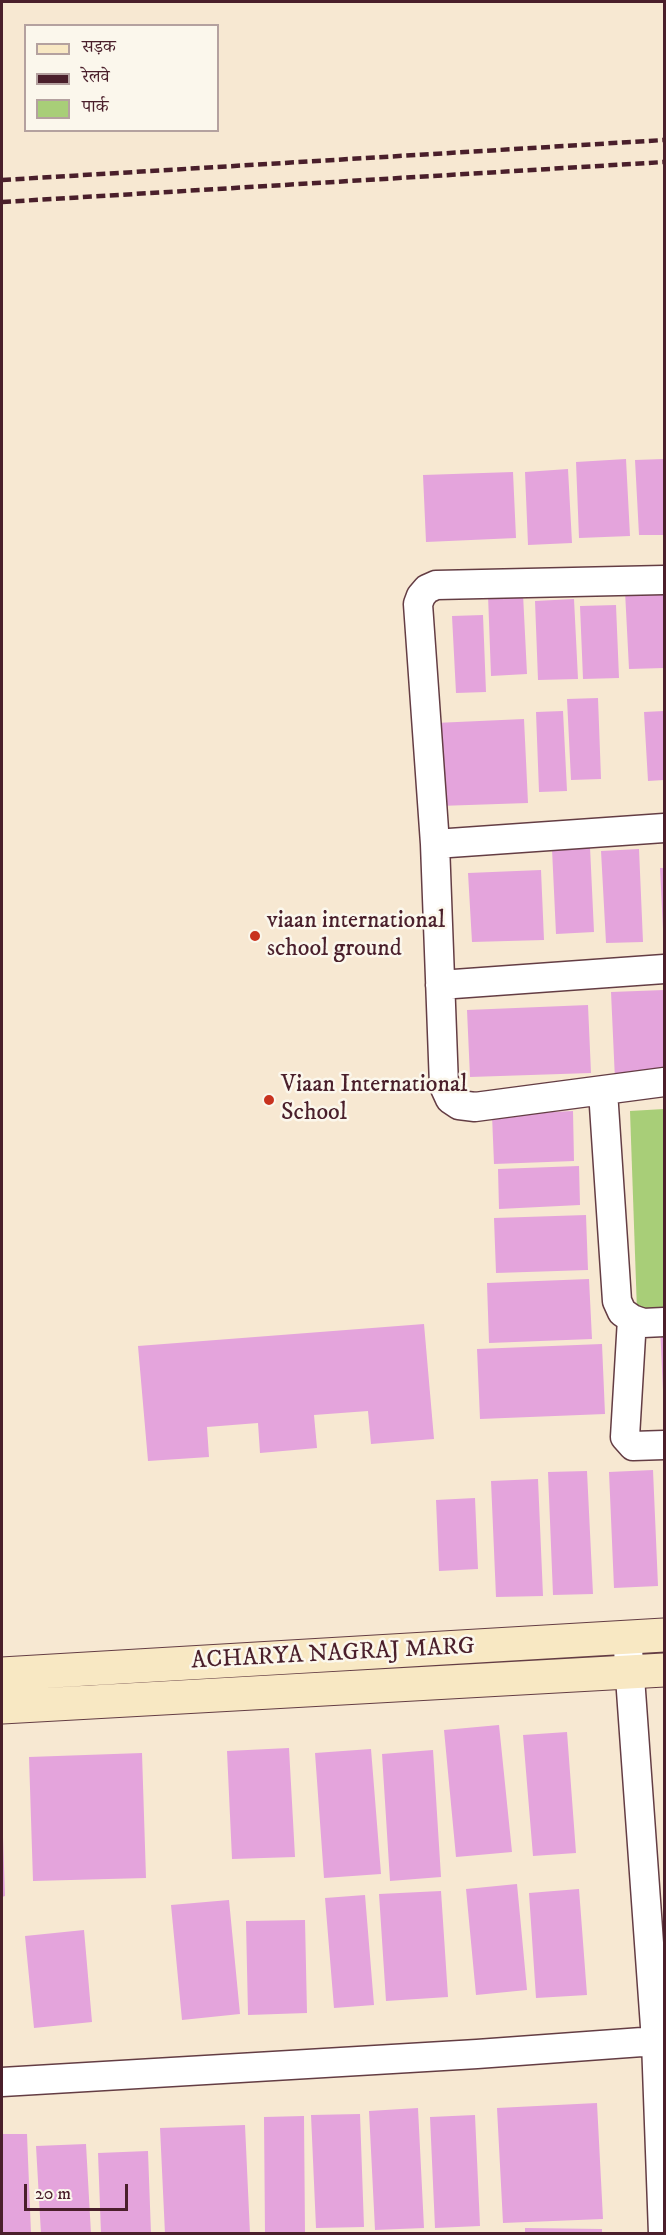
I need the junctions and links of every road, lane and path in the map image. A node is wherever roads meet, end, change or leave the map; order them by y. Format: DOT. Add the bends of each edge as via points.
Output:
graph roads {
  1 [pos="664,580"];
  2 [pos="664,828"];
  3 [pos="435,844"];
  4 [pos="664,969"];
  5 [pos="440,985"];
  6 [pos="664,1082"];
  7 [pos="603,1091"];
  8 [pos="632,1320"];
  9 [pos="664,1322"];
  10 [pos="664,1445"];
  11 [pos="664,1635"];
  12 [pos="628,1637"];
  13 [pos="664,1670"];
  14 [pos="629,1672"];
  15 [pos="2,1674"];
  16 [pos="2,1707"];
  17 [pos="656,2041"];
  18 [pos="2,2082"];
  19 [pos="663,2234"];
  1 -- 3 [label="street" via="435,585 427,589 418,604"];
  2 -- 3 [label="street"];
  3 -- 5 [label="street"];
  4 -- 5 [label="street"];
  5 -- 7 [label="street" via="444,1086 450,1099 459,1105 475,1107"];
  6 -- 7 [label="street"];
  7 -- 8 [label="street" via="617,1301"];
  8 -- 9 [label="street"];
  8 -- 10 [label="street" via="625,1437 633,1446"];
  11 -- 12 [label="street, ACHARYA NAGRAJ MARG"];
  12 -- 14 [label="street"];
  12 -- 15 [label="street, ACHARYA NAGRAJ MARG"];
  13 -- 14 [label="street, ACHARYA NAGRAJ MARG"];
  14 -- 16 [label="street, ACHARYA NAGRAJ MARG"];
  14 -- 17 [label="street"];
  17 -- 18 [label="street"];
  17 -- 19 [label="street"];
}
